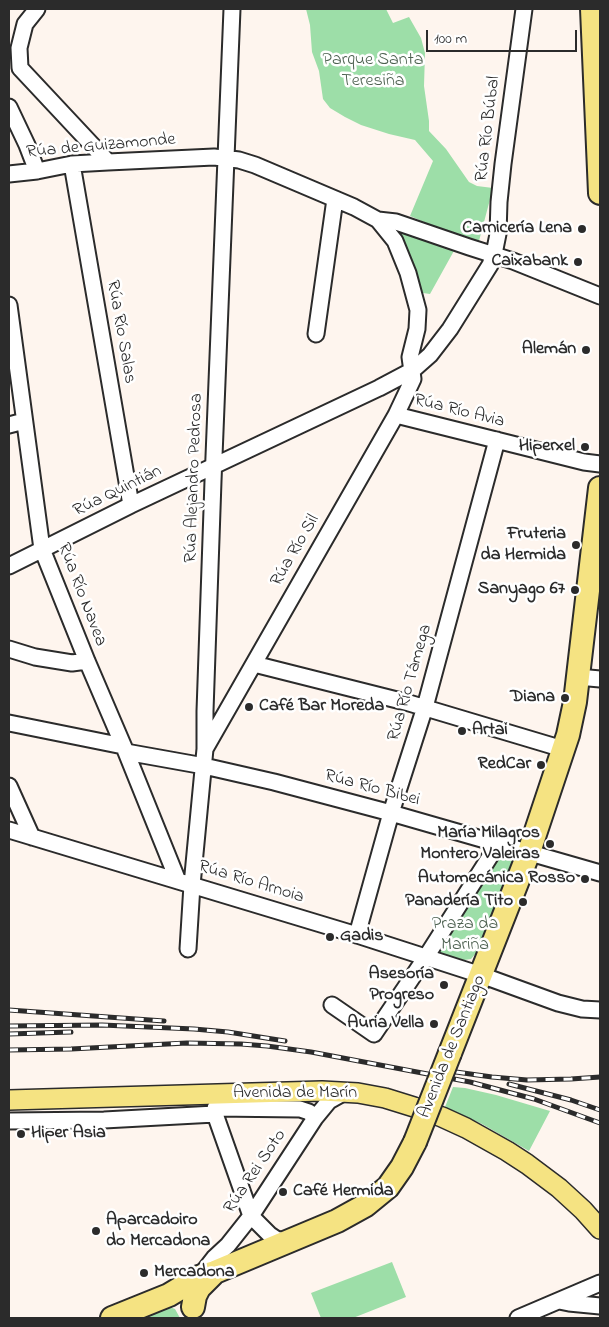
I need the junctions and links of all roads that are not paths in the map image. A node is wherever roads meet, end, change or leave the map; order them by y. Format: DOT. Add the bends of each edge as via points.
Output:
graph roads {
  1 [pos="37,9"];
  2 [pos="232,9"];
  3 [pos="524,9"];
  4 [pos="592,9"];
  5 [pos="9,107"];
  6 [pos="226,158"];
  7 [pos="108,162"];
  8 [pos="72,164"];
  9 [pos="37,171"];
  10 [pos="9,174"];
  11 [pos="600,178"];
  12 [pos="600,193"];
  13 [pos="334,199"];
  14 [pos="378,220"];
  15 [pos="494,254"];
  16 [pos="600,296"];
  17 [pos="9,306"];
  18 [pos="316,334"];
  19 [pos="411,363"];
  20 [pos="396,415"];
  21 [pos="24,421"];
  22 [pos="9,425"];
  23 [pos="497,440"];
  24 [pos="600,464"];
  25 [pos="214,466"];
  26 [pos="600,488"];
  27 [pos="131,505"];
  28 [pos="42,549"];
  29 [pos="9,566"];
  30 [pos="9,649"];
  31 [pos="87,661"];
  32 [pos="254,664"];
  33 [pos="578,677"];
  34 [pos="600,679"];
  35 [pos="425,707"];
  36 [pos="205,718"];
  37 [pos="220,722"];
  38 [pos="9,723"];
  39 [pos="125,749"];
  40 [pos="205,749"];
  41 [pos="563,749"];
  42 [pos="204,766"];
  43 [pos="9,786"];
  44 [pos="391,813"];
  45 [pos="9,830"];
  46 [pos="32,837"];
  47 [pos="498,844"];
  48 [pos="529,852"];
  49 [pos="600,873"];
  50 [pos="185,883"];
  51 [pos="357,935"];
  52 [pos="188,949"];
  53 [pos="426,957"];
  54 [pos="481,975"];
  55 [pos="332,1005"];
  56 [pos="600,1010"];
  57 [pos="345,1092"];
  58 [pos="9,1100"];
  59 [pos="216,1105"];
  60 [pos="315,1118"];
  61 [pos="9,1121"];
  62 [pos="251,1216"];
  63 [pos="600,1229"];
  64 [pos="288,1242"];
  65 [pos="207,1275"];
  66 [pos="600,1283"];
  67 [pos="169,1294"];
  68 [pos="600,1295"];
  69 [pos="559,1301"];
  70 [pos="600,1306"];
  71 [pos="196,1313"];
  72 [pos="112,1318"];
  73 [pos="518,1318"];
  1 -- 7 [label="street" via="25,24 19,48 20,68"];
  2 -- 6 [label="street, Rúa Alejandro Pedrosa"];
  3 -- 15 [label="street, Rúa Río Búbal"];
  4 -- 11 [label="highway"];
  5 -- 9 [label="street"];
  6 -- 7 [label="street, Rúa de Guizamonde"];
  6 -- 13 [label="street, Rúa de Guizamonde" via="255,165"];
  6 -- 25 [label="street, Rúa Alejandro Pedrosa"];
  7 -- 8 [label="street, Rúa de Guizamonde"];
  8 -- 9 [label="street, Rúa de Guizamonde"];
  8 -- 27 [label="street, Rúa Río Salas"];
  9 -- 10 [label="street, Rúa de Guizamonde"];
  11 -- 12 [label="highway"];
  13 -- 14 [label="street, Rúa de Guizamonde"];
  13 -- 18 [label="street"];
  14 -- 15 [label="street" via="396,222"];
  14 -- 19 [label="street, Rúa Río Sil" via="396,241 418,310"];
  15 -- 16 [label="street"];
  15 -- 19 [label="street" via="438,346 430,355"];
  17 -- 21 [label="street, Rúa Río Navea"];
  19 -- 20 [label="street, Rúa Río Sil" via="413,379"];
  19 -- 25 [label="street, Rúa Quintián" via="379,388"];
  20 -- 23 [label="street, Rúa Río Avia"];
  20 -- 32 [label="street, Rúa Río Sil"];
  21 -- 22 [label="street"];
  21 -- 28 [label="street, Rúa Río Navea"];
  23 -- 24 [label="street, Rúa Río Avia"];
  23 -- 35 [label="street, Rúa Río Támega"];
  25 -- 27 [label="street, Rúa Quintián"];
  25 -- 36 [label="street, Rúa Alejandro Pedrosa"];
  26 -- 33 [label="highway, Avenida de Santiago"];
  27 -- 28 [label="street, Rúa Quintián"];
  28 -- 29 [label="street, Rúa Quintián"];
  28 -- 31 [label="street, Rúa Río Navea"];
  30 -- 31 [label="street" via="72,663"];
  31 -- 39 [label="street, Rúa Río Navea"];
  32 -- 35 [label="street"];
  32 -- 37 [label="street, Rúa Río Sil"];
  33 -- 34 [label="street"];
  33 -- 41 [label="highway, Avenida de Santiago" via="574,711"];
  35 -- 41 [label="street"];
  35 -- 44 [label="street, Rúa Río Támega"];
  36 -- 37 [label="street"];
  36 -- 40 [label="street, Rúa Alejandro Pedrosa"];
  37 -- 40 [label="street, Rúa Río Sil"];
  38 -- 39 [label="street, Rúa Río Bibei"];
  39 -- 42 [label="street, Rúa Río Bibei"];
  39 -- 50 [label="street, Rúa Río Navea"];
  40 -- 42 [label="street, Rúa Alejandro Pedrosa"];
  41 -- 48 [label="highway, Avenida de Santiago"];
  42 -- 44 [label="street, Rúa Río Bibei"];
  42 -- 50 [label="street, Rúa Alejandro Pedrosa"];
  43 -- 46 [label="street"];
  44 -- 47 [label="street, Rúa Río Bibei"];
  44 -- 51 [label="street, Rúa Río Támega"];
  45 -- 46 [label="street, Rúa Río Arnoia"];
  46 -- 50 [label="street, Rúa Río Arnoia"];
  47 -- 48 [label="street, Rúa Río Bibei"];
  47 -- 53 [label="street"];
  48 -- 49 [label="street, Rúa Río Bibei"];
  48 -- 54 [label="highway, Avenida de Santiago"];
  50 -- 51 [label="street, Rúa Río Arnoia"];
  50 -- 52 [label="street, Rúa Alejandro Pedrosa"];
  51 -- 53 [label="street, Rúa Río Arnoia"];
  53 -- 54 [label="street, Rúa Río Arnoia"];
  53 -- 55 [label="street" via="374,1034"];
  54 -- 56 [label="street, Rúa Río Arnoia" via="570,1006"];
  54 -- 64 [label="highway, Avenida de Santiago, bridge" via="415,1142 388,1187 366,1205 337,1221"];
  57 -- 59 [label="main road, Avenida de Marín" via="309,1091"];
  57 -- 60 [label="street, Rúa Rei Soto" via="329,1101"];
  57 -- 63 [label="main road, Avenida de Marín" via="414,1106 486,1139 559,1188"];
  58 -- 59 [label="main road, Avenida de Marín"];
  59 -- 60 [label="street, Avenida de Marín" via="300,1109 310,1112"];
  59 -- 61 [label="street, Avenida de Marín" via="104,1120"];
  59 -- 62 [label="street"];
  60 -- 62 [label="street, Rúa Rei Soto"];
  62 -- 64 [label="street" via="270,1235"];
  62 -- 65 [label="street, Rúa Rei Soto" via="214,1258"];
  64 -- 65 [label="highway, Avenida de Santiago"];
  65 -- 67 [label="highway, Avenida de Santiago"];
  65 -- 71 [label="highway" via="195,1296"];
  66 -- 69 [label="street"];
  67 -- 71 [label="highway" via="182,1297"];
  67 -- 72 [label="highway, Avenida de Santiago"];
  68 -- 69 [label="street"];
  69 -- 70 [label="street"];
  69 -- 73 [label="street"];
}
